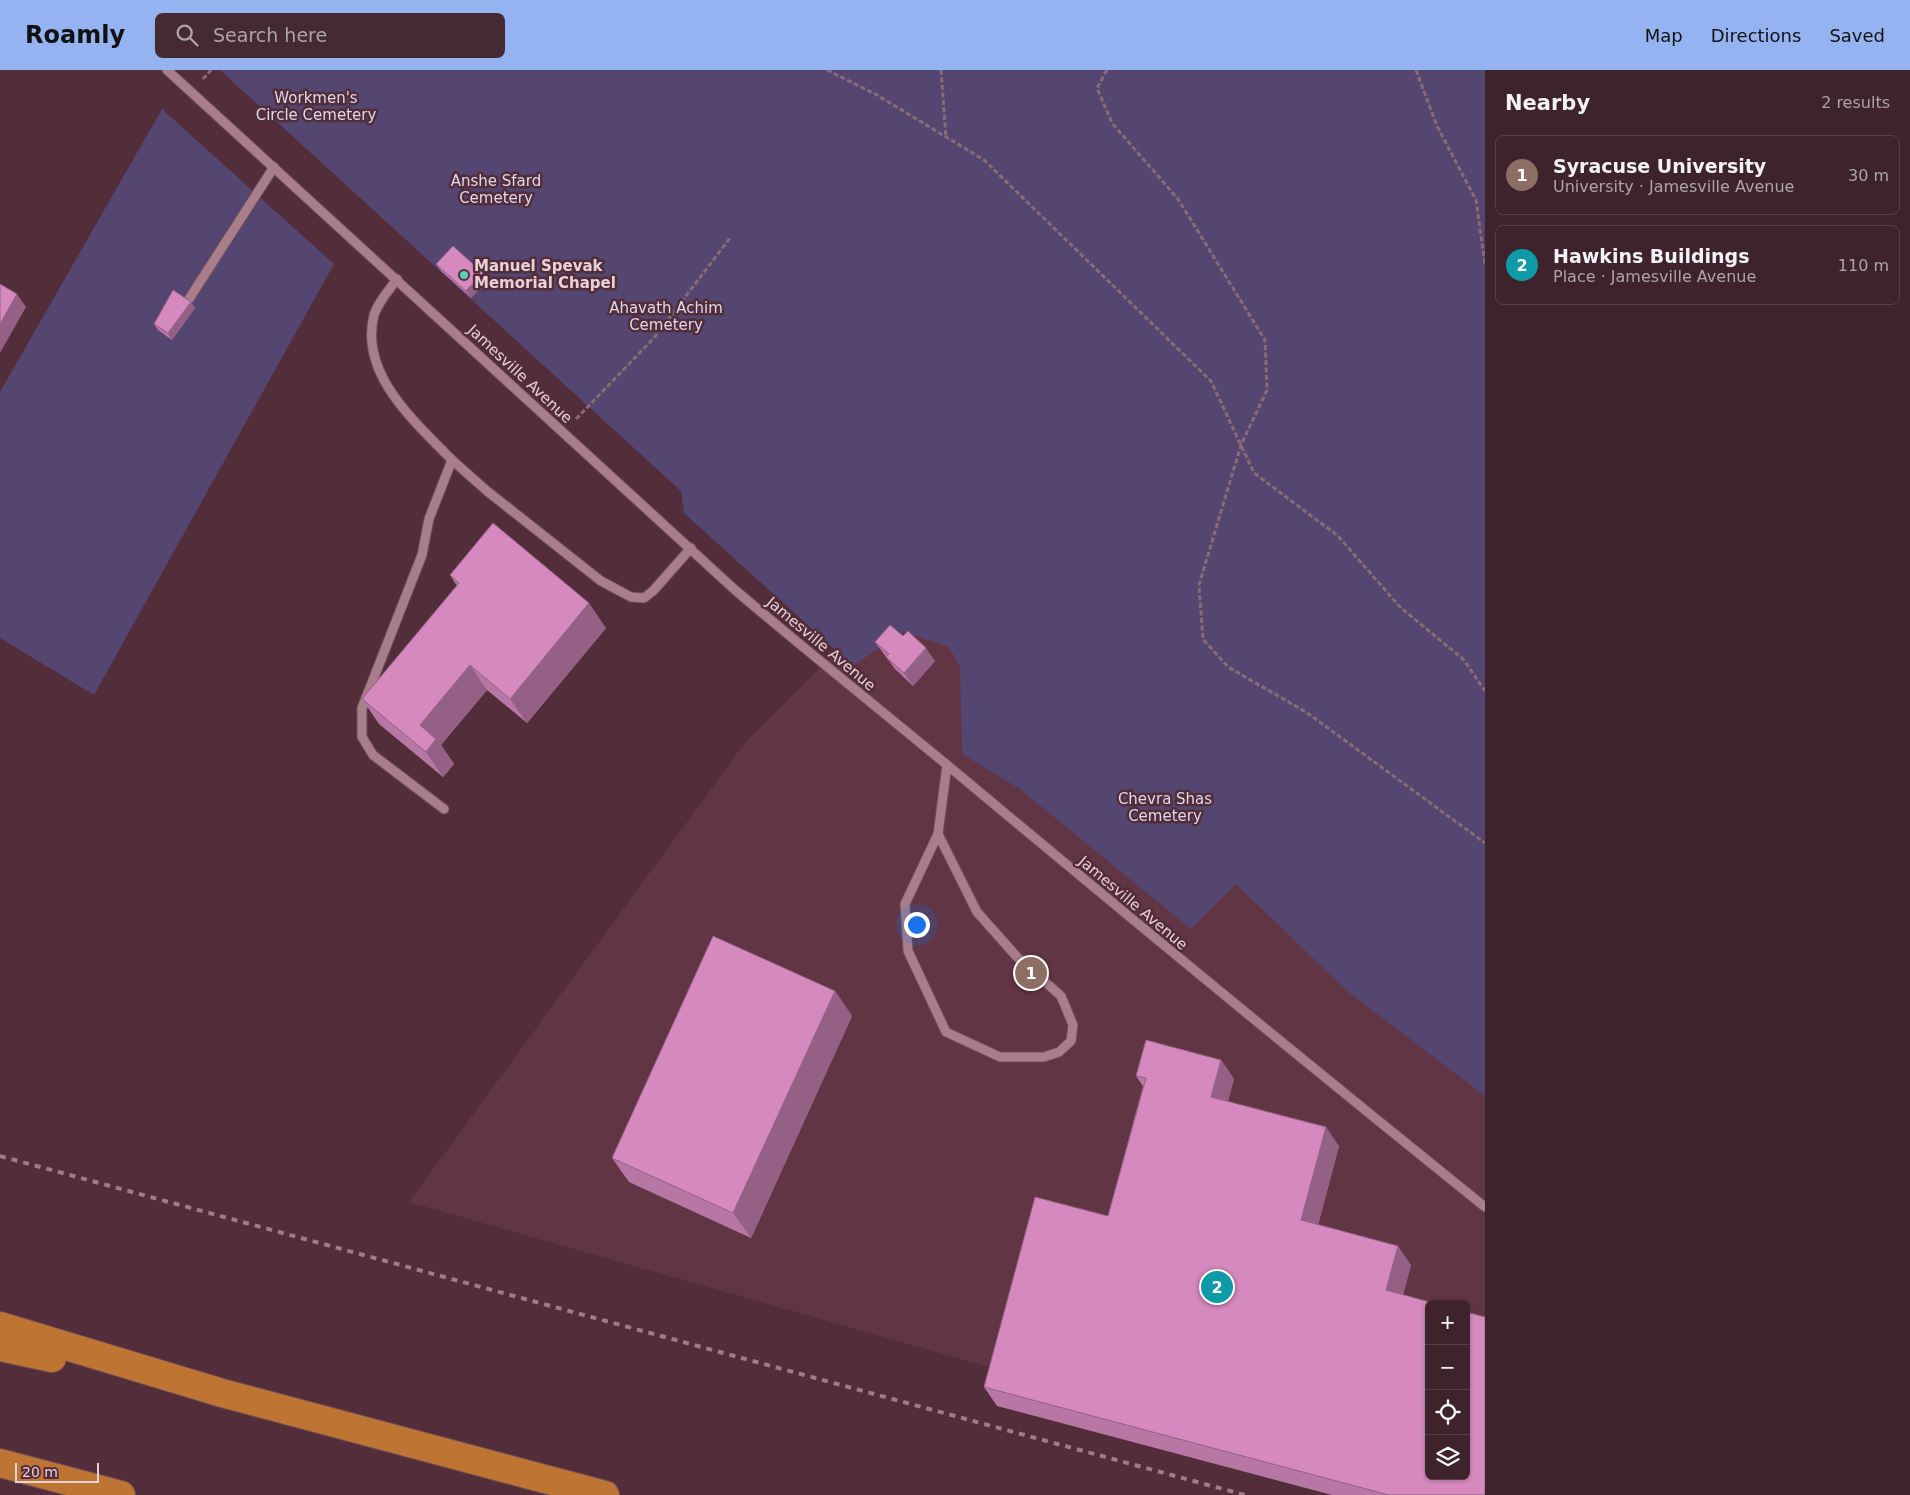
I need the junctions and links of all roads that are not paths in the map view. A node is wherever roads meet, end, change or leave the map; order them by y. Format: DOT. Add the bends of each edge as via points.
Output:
graph roads {
  1 [pos="167,70"];
  2 [pos="274,167"];
  3 [pos="397,279"];
  4 [pos="189,299"];
  5 [pos="452,460"];
  6 [pos="691,548"];
  7 [pos="947,765"];
  8 [pos="444,809"];
  9 [pos="938,834"];
  10 [pos="1485,1207"];
  11 [pos="0,1326"];
  12 [pos="0,1348"];
  13 [pos="222,1393"];
  14 [pos="0,1464"];
  15 [pos="121,1495"];
  16 [pos="605,1495"];
  1 -- 2 [label="street, Jamesville Avenue"];
  2 -- 3 [label="street, Jamesville Avenue"];
  2 -- 4 [label="street"];
  3 -- 5 [label="street" via="375,312 370,336 376,364 405,412"];
  3 -- 6 [label="street, Jamesville Avenue"];
  5 -- 6 [label="street" via="601,581 631,597 644,598 653,591"];
  5 -- 8 [label="street" via="429,520 422,555 362,708 362,737 374,755"];
  6 -- 7 [label="street, Jamesville Avenue" via="804,649"];
  7 -- 9 [label="street"];
  7 -- 10 [label="street, Jamesville Avenue" via="1110,903"];
  9 -- 9 [label="street" via="977,912 1017,957 1062,996 1074,1025 1071,1041 1059,1052 1044,1057 1000,1056 946,1032 908,951 905,904"];
  11 -- 13 [label="highway"];
  12 -- 13 [label="highway"];
  13 -- 16 [label="highway"];
  14 -- 15 [label="highway"];
}
